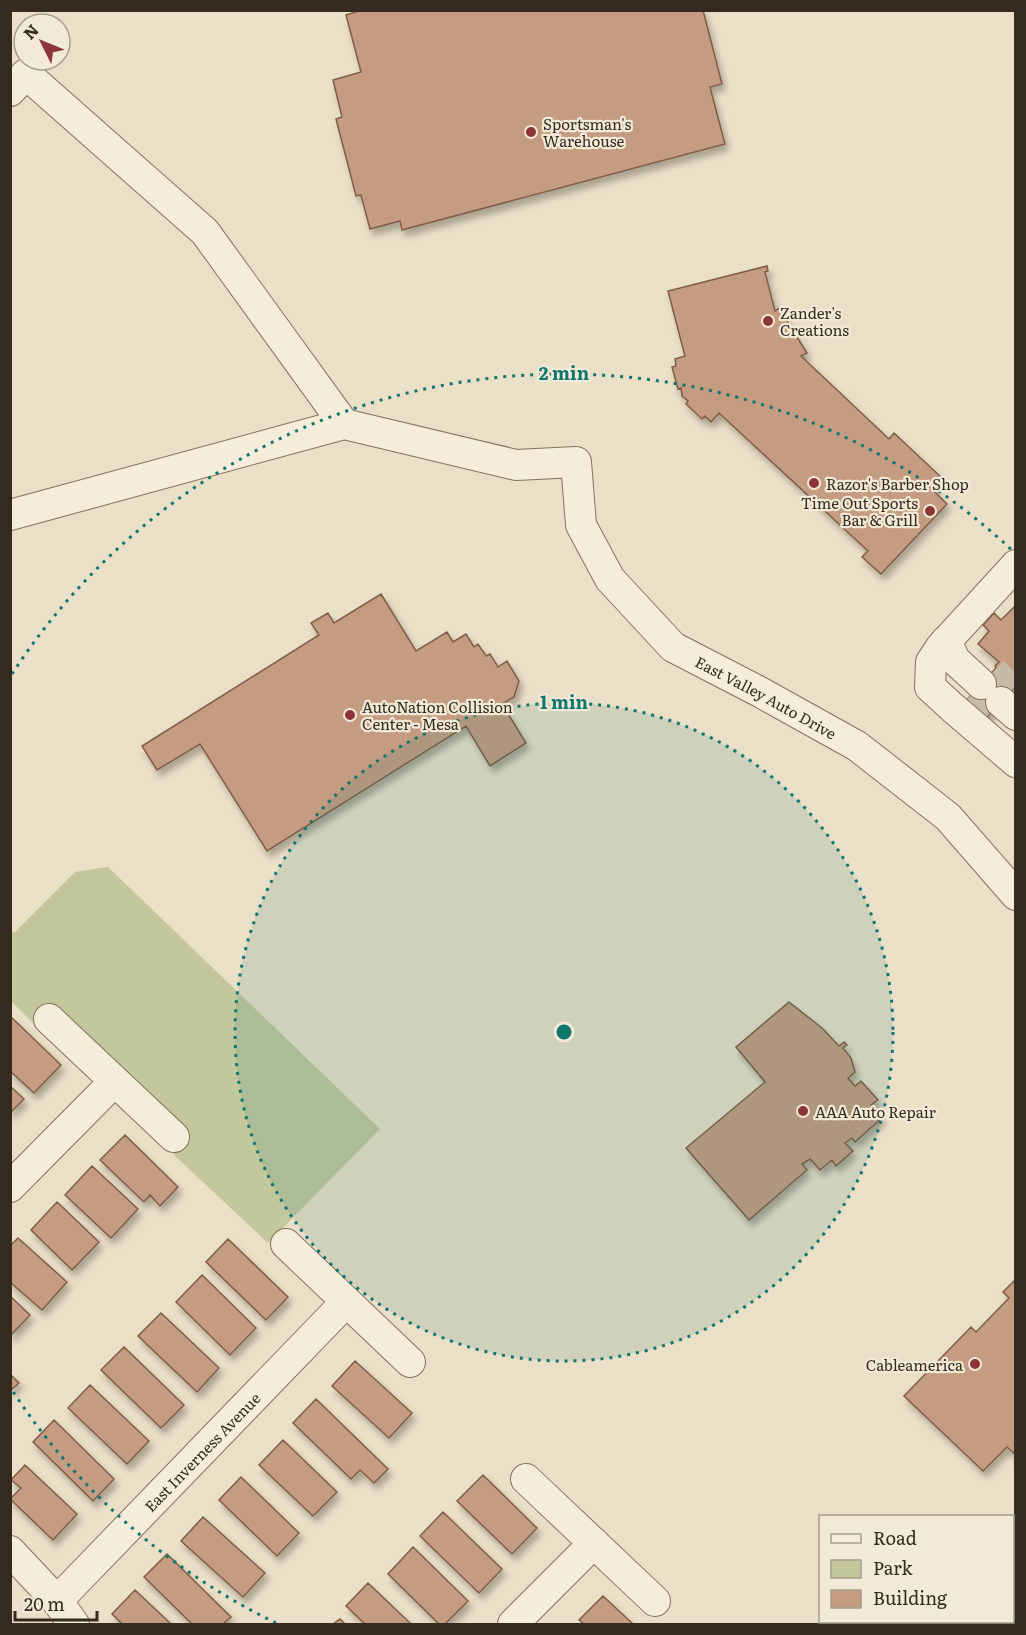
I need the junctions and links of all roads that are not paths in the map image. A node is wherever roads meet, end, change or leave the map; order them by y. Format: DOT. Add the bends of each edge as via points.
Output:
graph roads {
  1 [pos="10,91"];
  2 [pos="344,424"];
  3 [pos="10,515"];
  4 [pos="1016,565"];
  5 [pos="946,642"];
  6 [pos="997,696"];
  7 [pos="1016,737"];
  8 [pos="1016,762"];
  9 [pos="1016,895"];
  10 [pos="49,1019"];
  11 [pos="114,1082"];
  12 [pos="174,1137"];
  13 [pos="10,1187"];
  14 [pos="286,1244"];
  15 [pos="346,1302"];
  16 [pos="410,1362"];
  17 [pos="526,1479"];
  18 [pos="594,1543"];
  19 [pos="10,1551"];
  20 [pos="655,1601"];
  21 [pos="66,1613"];
  22 [pos="513,1624"];
  1 -- 2 [label="street" via="26,74 205,232"];
  2 -- 3 [label="street"];
  2 -- 9 [label="street, East Valley Auto Drive" via="516,465 576,462 581,525 610,579 673,646 857,746 948,817"];
  4 -- 5 [label="street"];
  5 -- 6 [label="street" via="958,642"];
  5 -- 8 [label="street" via="931,662 930,687"];
  6 -- 7 [label="street"];
  10 -- 11 [label="street"];
  11 -- 12 [label="street"];
  11 -- 13 [label="street"];
  14 -- 15 [label="street"];
  15 -- 16 [label="street"];
  15 -- 21 [label="street, East Inverness Avenue"];
  17 -- 18 [label="street"];
  18 -- 20 [label="street"];
  18 -- 22 [label="street"];
  19 -- 21 [label="street, East Inverness Avenue"];
}
